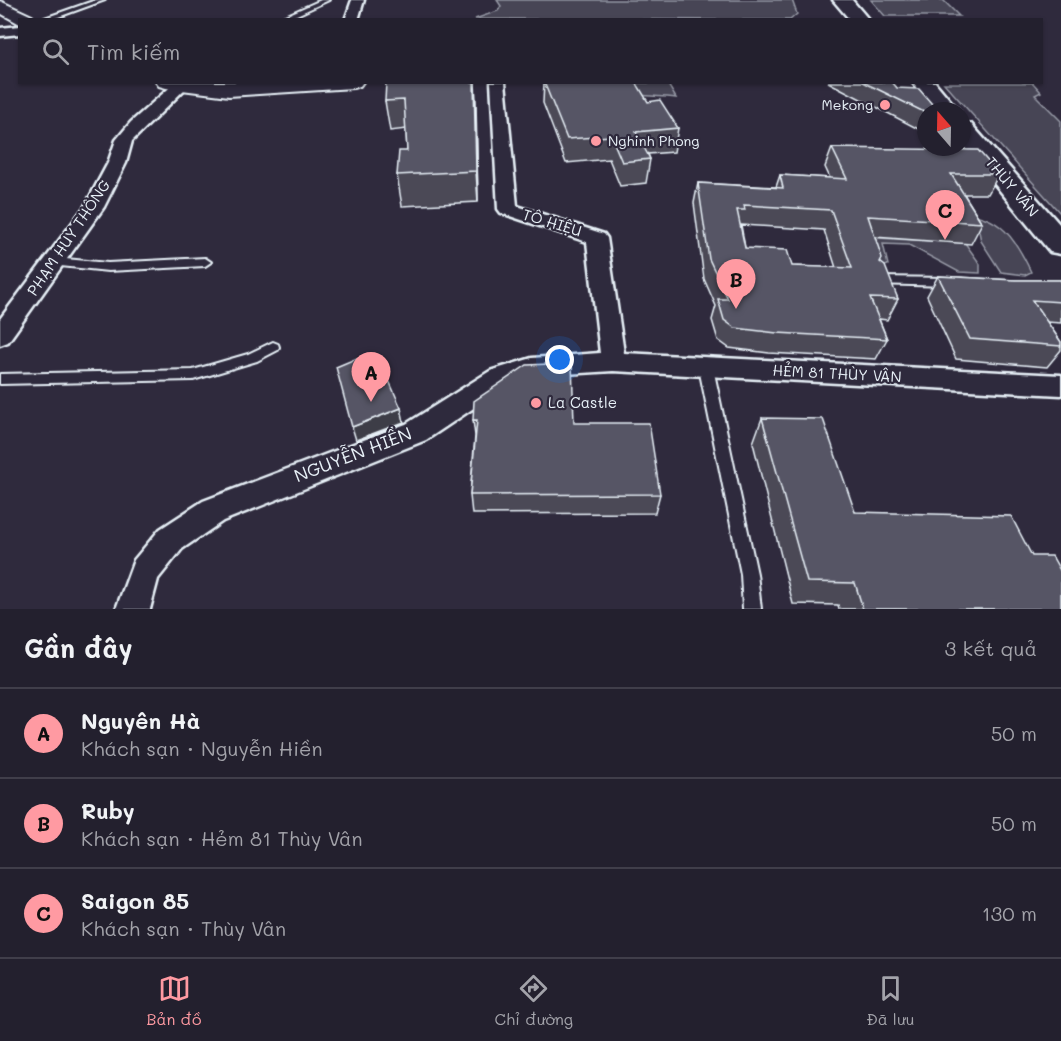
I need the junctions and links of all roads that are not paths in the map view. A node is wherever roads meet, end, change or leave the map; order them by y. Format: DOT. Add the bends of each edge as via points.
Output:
graph roads {
  1 [pos="102,0"];
  2 [pos="326,0"];
  3 [pos="358,0"];
  4 [pos="842,0"];
  5 [pos="0,6"];
  6 [pos="0,16"];
  7 [pos="22,18"];
  8 [pos="48,18"];
  9 [pos="284,18"];
  10 [pos="352,18"];
  11 [pos="858,18"];
  12 [pos="18,28"];
  13 [pos="18,29"];
  14 [pos="0,32"];
  15 [pos="174,84"];
  16 [pos="314,84"];
  17 [pos="498,84"];
  18 [pos="924,84"];
  19 [pos="939,102"];
  20 [pos="971,140"];
  21 [pos="1061,245"];
  22 [pos="55,262"];
  23 [pos="205,262"];
  24 [pos="878,281"];
  25 [pos="961,282"];
  26 [pos="0,336"];
  27 [pos="273,347"];
  28 [pos="613,363"];
  29 [pos="706,368"];
  30 [pos="0,379"];
  31 [pos="1061,385"];
  32 [pos="133,609"];
  33 [pos="752,609"];
  1 -- 8 [label="lane"];
  2 -- 9 [label="lane"];
  3 -- 10 [label="street"];
  4 -- 11 [label="main road"];
  5 -- 7 [label="main road"];
  6 -- 12 [label="main road"];
  13 -- 14 [label="street"];
  15 -- 16 [label="main road" via="229,90"];
  15 -- 22 [label="street, PHẠM HUY THÔNG" via="124,140 109,180"];
  17 -- 28 [label="street, TÔ HIỆU" via="508,209 597,238"];
  18 -- 19 [label="main road"];
  20 -- 21 [label="main road, THÙY VÂN"];
  22 -- 23 [label="lane" via="108,267"];
  22 -- 26 [label="street, PHẠM HUY THÔNG"];
  24 -- 25 [label="lane"];
  27 -- 30 [label="lane" via="252,358 194,375"];
  28 -- 29 [label="street, HẺM 81 THÙY VÂN"];
  28 -- 32 [label="street, NGUYỄN HIỀN" via="555,364 499,378 416,432 213,511 171,539 151,563"];
  29 -- 31 [label="street, HẺM 81 THÙY VÂN"];
  29 -- 33 [label="lane" via="749,574"];
}
